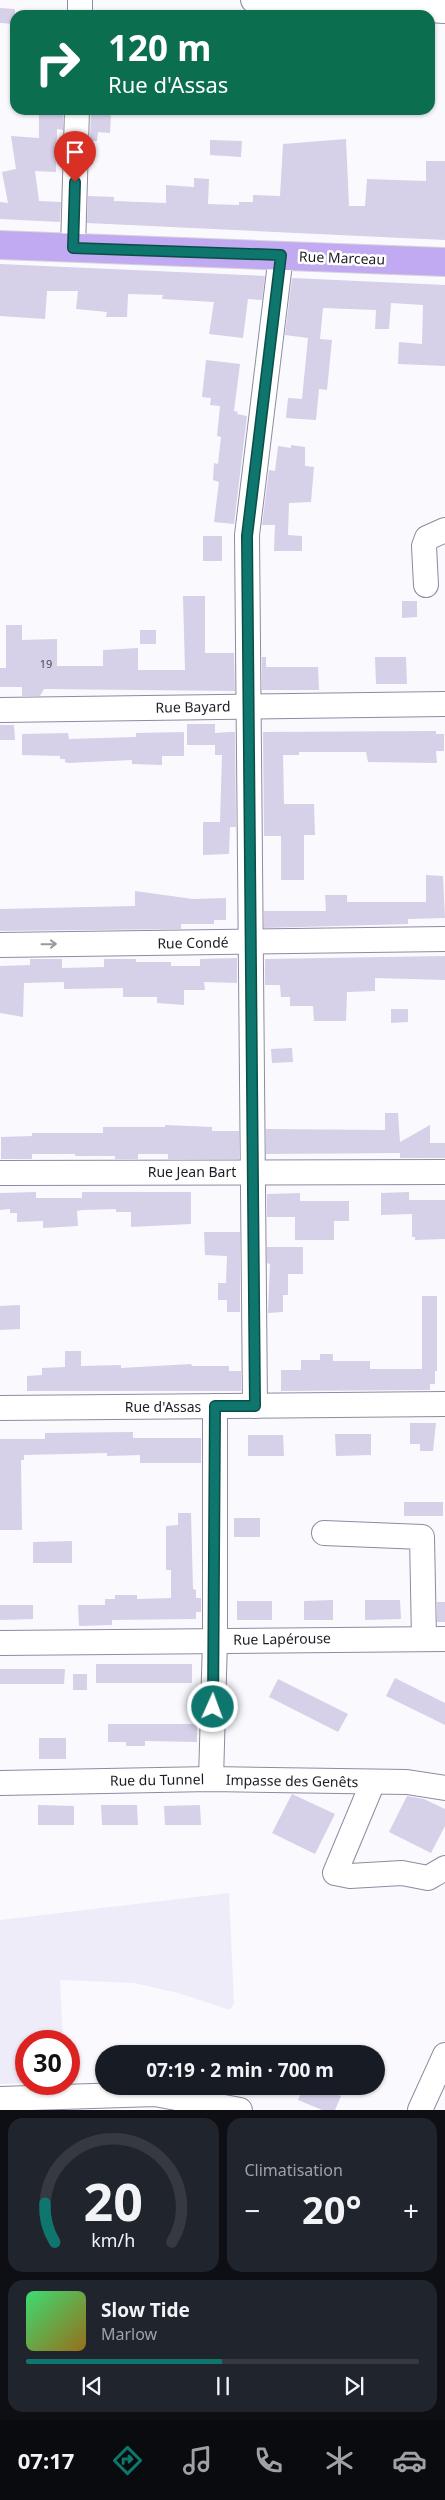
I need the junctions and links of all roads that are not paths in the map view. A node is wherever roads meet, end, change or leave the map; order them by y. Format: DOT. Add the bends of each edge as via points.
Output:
graph roads {
  1 [pos="253,0"];
  2 [pos="413,10"];
  3 [pos="77,115"];
  4 [pos="0,245"];
  5 [pos="73,248"];
  6 [pos="281,255"];
  7 [pos="445,262"];
  8 [pos="445,530"];
  9 [pos="426,585"];
  10 [pos="445,704"];
  11 [pos="248,707"];
  12 [pos="0,710"];
  13 [pos="445,939"];
  14 [pos="249,942"];
  15 [pos="0,945"];
  16 [pos="253,1172"];
  17 [pos="445,1172"];
  18 [pos="0,1173"];
  19 [pos="445,1404"];
  20 [pos="215,1406"];
  21 [pos="255,1406"];
  22 [pos="0,1408"];
  23 [pos="324,1533"];
  24 [pos="434,1639"];
  25 [pos="215,1640"];
  26 [pos="0,1642"];
  27 [pos="211,1780"];
  28 [pos="373,1782"];
  29 [pos="0,1783"];
  30 [pos="445,1788"];
  31 [pos="445,1868"];
  32 [pos="445,2055"];
  33 [pos="0,2098"];
  34 [pos="240,2110"];
  35 [pos="420,2110"];
  1 -- 2 [label="street"];
  3 -- 5 [label="street"];
  4 -- 5 [label="main road, Rue Marceau"];
  5 -- 6 [label="main road, Rue Marceau"];
  6 -- 7 [label="main road, Rue Marceau"];
  6 -- 11 [label="street" via="247,536"];
  8 -- 9 [label="street" via="427,538 424,546"];
  10 -- 11 [label="street, Rue Bayard"];
  11 -- 12 [label="street, Rue Bayard"];
  11 -- 14 [label="street"];
  13 -- 14 [label="street, Rue Condé"];
  15 -- 14 [label="street, Rue Condé, one-way"];
  14 -- 16 [label="street"];
  16 -- 17 [label="street, Rue Jean Bart"];
  16 -- 18 [label="street, Rue Jean Bart"];
  16 -- 21 [label="street"];
  19 -- 21 [label="street, Rue d'Assas"];
  20 -- 21 [label="street, Rue d'Assas"];
  20 -- 22 [label="street, Rue d'Assas"];
  20 -- 25 [label="street, Rue du Tunnel"];
  23 -- 24 [label="street" via="422,1537"];
  24 -- 25 [label="street, Rue Lapérouse"];
  25 -- 26 [label="street, Rue Lapérouse"];
  25 -- 27 [label="street, Rue du Tunnel"];
  27 -- 28 [label="street, Impasse des Genêts"];
  27 -- 29 [label="street, Rue du Tunnel"];
  28 -- 30 [label="street, Impasse des Genêts" via="407,1782"];
  28 -- 31 [label="street, Impasse des Genêts" via="335,1873 350,1876 402,1872 428,1878"];
  32 -- 35 [label="street"];
  33 -- 34 [label="street" via="155,2094"];
}
